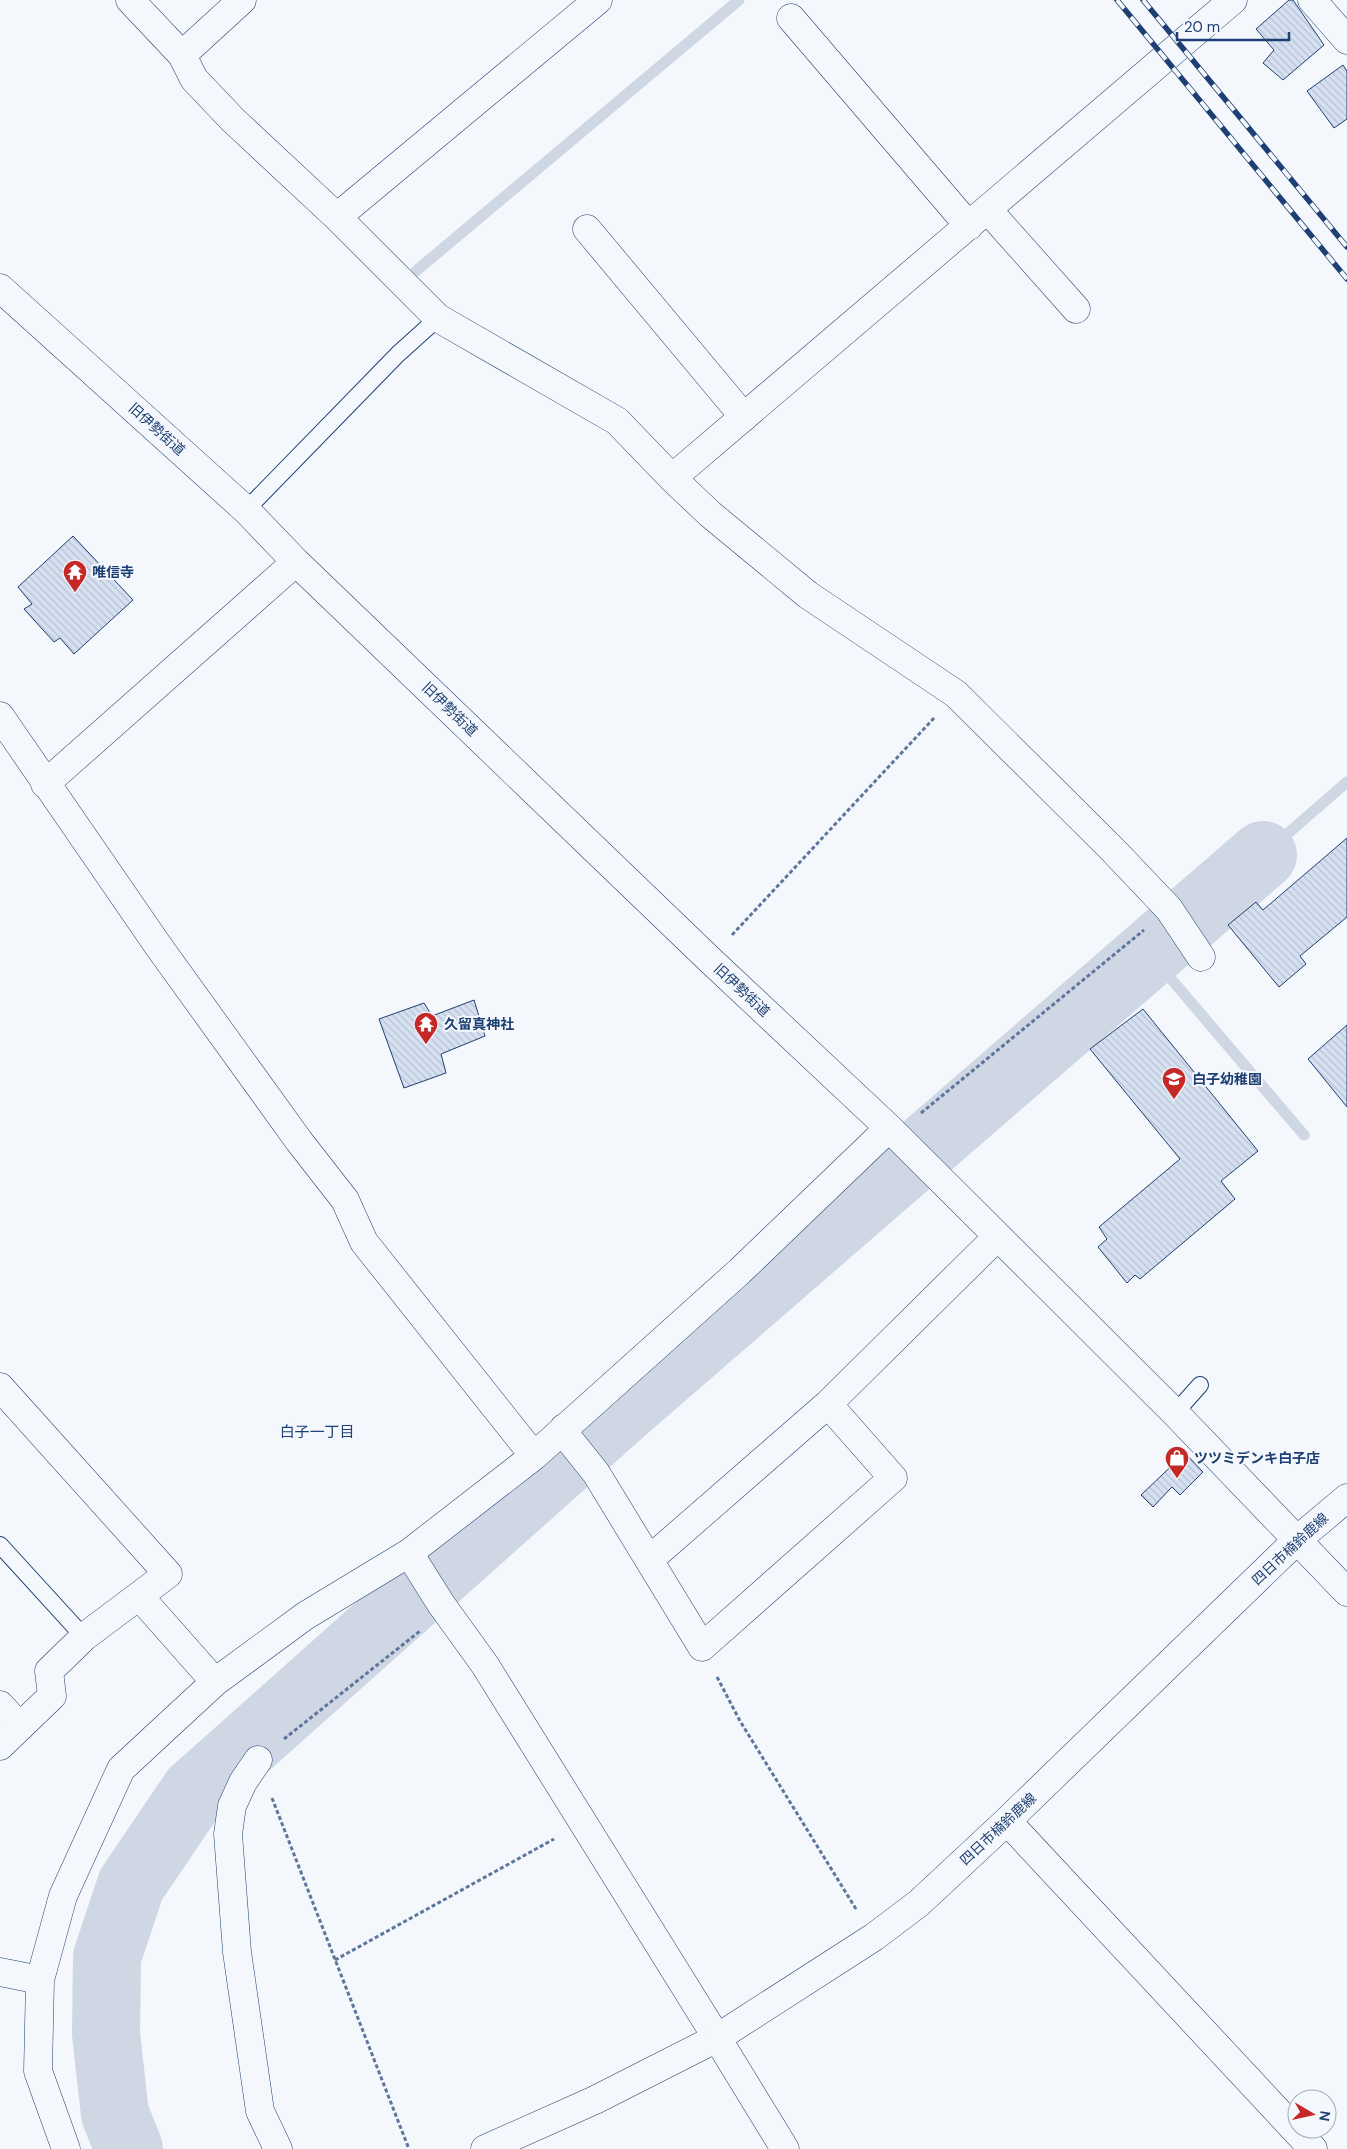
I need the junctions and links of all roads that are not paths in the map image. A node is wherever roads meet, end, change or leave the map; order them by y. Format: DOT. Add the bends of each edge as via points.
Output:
graph roads {
  1 [pos="130,0"];
  2 [pos="242,0"];
  3 [pos="598,0"];
  4 [pos="1233,0"];
  5 [pos="1312,0"];
  6 [pos="791,18"];
  7 [pos="1347,40"];
  8 [pos="182,55"];
  9 [pos="337,217"];
  10 [pos="979,218"];
  11 [pos="587,230"];
  12 [pos="0,288"];
  13 [pos="1076,309"];
  14 [pos="438,318"];
  15 [pos="744,417"];
  16 [pos="672,478"];
  17 [pos="246,510"];
  18 [pos="296,562"];
  19 [pos="0,716"];
  20 [pos="45,784"];
  21 [pos="1201,957"];
  22 [pos="893,1131"];
  23 [pos="997,1237"];
  24 [pos="1200,1384"];
  25 [pos="0,1387"];
  26 [pos="828,1404"];
  27 [pos="1175,1413"];
  28 [pos="566,1433"];
  29 [pos="534,1456"];
  30 [pos="1347,1498"];
  31 [pos="1297,1540"];
  32 [pos="0,1545"];
  33 [pos="412,1557"];
  34 [pos="650,1560"];
  35 [pos="1347,1592"];
  36 [pos="139,1596"];
  37 [pos="84,1637"];
  38 [pos="215,1682"];
  39 [pos="0,1705"];
  40 [pos="20,1727"];
  41 [pos="0,1746"];
  42 [pos="258,1760"];
  43 [pos="1007,1821"];
  44 [pos="0,1972"];
  45 [pos="40,1980"];
  46 [pos="717,2038"];
  47 [pos="66,2149"];
  48 [pos="278,2149"];
  49 [pos="485,2149"];
  50 [pos="785,2149"];
  51 [pos="1312,2149"];
  1 -- 8 [label="street"];
  2 -- 8 [label="street"];
  3 -- 9 [label="street"];
  4 -- 10 [label="street"];
  5 -- 7 [label="street"];
  6 -- 10 [label="street"];
  8 -- 9 [label="street" via="194,79 233,120"];
  9 -- 14 [label="street"];
  10 -- 13 [label="street"];
  10 -- 15 [label="street"];
  11 -- 15 [label="street"];
  12 -- 17 [label="street, 旧伊勢街道"];
  14 -- 16 [label="street" via="617,421"];
  14 -- 17 [label="lane" via="398,354"];
  15 -- 16 [label="street"];
  16 -- 21 [label="street" via="710,514 808,594 956,694 1169,909"];
  17 -- 18 [label="street, 旧伊勢街道"];
  18 -- 20 [label="street"];
  18 -- 22 [label="street, 旧伊勢街道"];
  19 -- 20 [label="street"];
  20 -- 29 [label="street" via="158,946 345,1200 364,1242"];
  22 -- 23 [label="street, 旧伊勢街道"];
  22 -- 28 [label="street"];
  23 -- 26 [label="street"];
  23 -- 27 [label="street, 旧伊勢街道"];
  24 -- 27 [label="lane"];
  25 -- 36 [label="street" via="168,1574"];
  26 -- 34 [label="street"];
  26 -- 34 [label="street" via="893,1478 702,1647"];
  27 -- 31 [label="street, 旧伊勢街道"];
  28 -- 29 [label="street"];
  28 -- 34 [label="street" via="596,1473"];
  29 -- 33 [label="street"];
  30 -- 31 [label="street, 四日市楠鈴鹿線"];
  31 -- 35 [label="street, 旧伊勢街道"];
  31 -- 43 [label="street, 四日市楠鈴鹿線"];
  32 -- 37 [label="lane"];
  33 -- 38 [label="street" via="305,1616"];
  33 -- 46 [label="street" via="484,1665"];
  36 -- 37 [label="street"];
  36 -- 38 [label="street"];
  37 -- 40 [label="street" via="49,1671 52,1696"];
  38 -- 45 [label="street" via="121,1768 64,1896"];
  39 -- 40 [label="street"];
  40 -- 41 [label="street"];
  42 -- 48 [label="street" via="232,1806 228,1834 237,1952 260,2111"];
  43 -- 46 [label="street, 四日市楠鈴鹿線" via="919,1903 874,1938"];
  43 -- 51 [label="street"];
  44 -- 45 [label="street"];
  45 -- 47 [label="street" via="38,2071"];
  46 -- 49 [label="street, 四日市楠鈴鹿線" via="595,2100"];
  46 -- 50 [label="street"];
}
